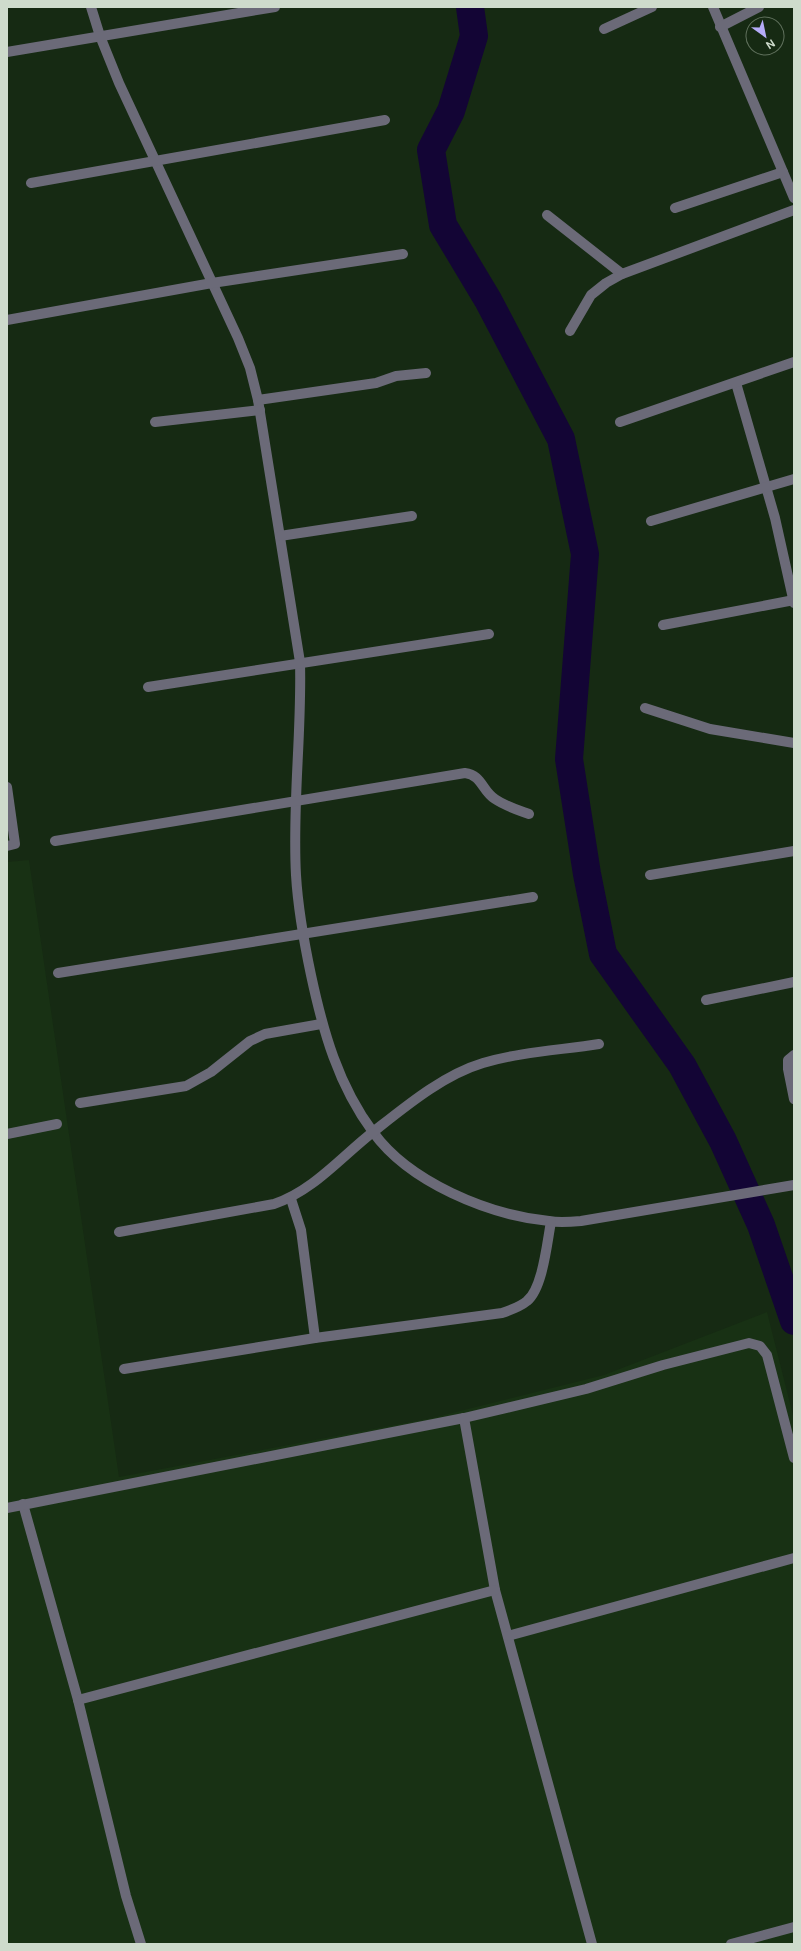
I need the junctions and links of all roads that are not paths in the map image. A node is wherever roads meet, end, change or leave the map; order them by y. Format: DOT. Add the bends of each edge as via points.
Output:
graph roads {
  1 [pos="91,7"];
  2 [pos="275,7"];
  3 [pos="652,7"];
  4 [pos="712,7"];
  5 [pos="759,7"];
  6 [pos="720,27"];
  7 [pos="604,29"];
  8 [pos="100,36"];
  9 [pos="7,52"];
  10 [pos="385,120"];
  11 [pos="154,162"];
  12 [pos="783,172"];
  13 [pos="31,183"];
  14 [pos="794,198"];
  15 [pos="675,208"];
  16 [pos="794,210"];
  17 [pos="546,214"];
  18 [pos="403,254"];
  19 [pos="622,274"];
  20 [pos="212,283"];
  21 [pos="7,320"];
  22 [pos="570,331"];
  23 [pos="794,362"];
  24 [pos="426,373"];
  25 [pos="736,383"];
  26 [pos="259,405"];
  27 [pos="155,422"];
  28 [pos="620,422"];
  29 [pos="794,479"];
  30 [pos="766,487"];
  31 [pos="412,516"];
  32 [pos="651,521"];
  33 [pos="280,536"];
  34 [pos="794,601"];
  35 [pos="663,625"];
  36 [pos="489,634"];
  37 [pos="300,662"];
  38 [pos="148,687"];
  39 [pos="645,708"];
  40 [pos="794,743"];
  41 [pos="7,787"];
  42 [pos="297,802"];
  43 [pos="529,814"];
  44 [pos="55,841"];
  45 [pos="7,846"];
  46 [pos="794,851"];
  47 [pos="650,875"];
  48 [pos="533,897"];
  49 [pos="302,933"];
  50 [pos="58,972"];
  51 [pos="794,982"];
  52 [pos="706,1000"];
  53 [pos="321,1024"];
  54 [pos="599,1044"];
  55 [pos="794,1055"];
  56 [pos="794,1099"];
  57 [pos="80,1103"];
  58 [pos="57,1124"];
  59 [pos="373,1132"];
  60 [pos="7,1134"];
  61 [pos="794,1184"];
  62 [pos="291,1198"];
  63 [pos="551,1222"];
  64 [pos="119,1232"];
  65 [pos="316,1338"];
  66 [pos="124,1369"];
  67 [pos="464,1418"];
  68 [pos="794,1458"];
  69 [pos="23,1504"];
  70 [pos="7,1508"];
  71 [pos="794,1558"];
  72 [pos="495,1590"];
  73 [pos="508,1636"];
  74 [pos="78,1700"];
  75 [pos="794,1927"];
  76 [pos="141,1944"];
  77 [pos="592,1944"];
  78 [pos="731,1944"];
  1 -- 8 [label="street"];
  2 -- 8 [label="street"];
  3 -- 7 [label="street"];
  4 -- 6 [label="street"];
  5 -- 6 [label="street"];
  6 -- 12 [label="street"];
  8 -- 9 [label="street"];
  8 -- 11 [label="street"];
  10 -- 11 [label="street"];
  11 -- 13 [label="street"];
  11 -- 20 [label="street"];
  12 -- 14 [label="street"];
  12 -- 15 [label="street"];
  16 -- 19 [label="street"];
  17 -- 19 [label="street"];
  18 -- 20 [label="street"];
  19 -- 22 [label="street" via="606,282 591,295"];
  20 -- 21 [label="street"];
  20 -- 26 [label="street" via="250,368"];
  23 -- 25 [label="street"];
  24 -- 26 [label="street" via="396,376 376,383"];
  25 -- 28 [label="street"];
  25 -- 30 [label="street"];
  26 -- 27 [label="street"];
  26 -- 33 [label="street"];
  29 -- 30 [label="street"];
  30 -- 32 [label="street"];
  30 -- 34 [label="street" via="780,535"];
  31 -- 33 [label="street"];
  33 -- 37 [label="street"];
  34 -- 35 [label="street"];
  36 -- 37 [label="street"];
  37 -- 38 [label="street"];
  37 -- 42 [label="street"];
  39 -- 40 [label="street" via="710,729"];
  41 -- 45 [label="street" via="15,844"];
  42 -- 43 [label="street" via="465,773 473,774 479,779 493,798"];
  42 -- 44 [label="street"];
  42 -- 49 [label="street" via="296,875"];
  46 -- 47 [label="street"];
  48 -- 49 [label="street"];
  49 -- 50 [label="street"];
  49 -- 53 [label="street"];
  51 -- 52 [label="street"];
  53 -- 57 [label="street" via="265,1034 250,1040 210,1072 186,1086"];
  53 -- 59 [label="street" via="337,1070"];
  54 -- 59 [label="street" via="482,1064 454,1075"];
  55 -- 56 [label="street" via="788,1060"];
  58 -- 60 [label="street"];
  59 -- 62 [label="street"];
  59 -- 63 [label="street" via="386,1148 415,1171 462,1199 507,1213"];
  61 -- 63 [label="street" via="581,1221"];
  62 -- 64 [label="street" via="274,1204"];
  62 -- 65 [label="street" via="301,1230"];
  63 -- 65 [label="street" via="537,1288 528,1300 516,1308 502,1313"];
  65 -- 66 [label="street"];
  67 -- 68 [label="street" via="586,1389 663,1365 749,1343 760,1346 767,1356"];
  67 -- 69 [label="street"];
  67 -- 72 [label="street"];
  69 -- 70 [label="street"];
  69 -- 74 [label="street"];
  71 -- 73 [label="street"];
  72 -- 73 [label="street"];
  72 -- 74 [label="street"];
  73 -- 77 [label="street"];
  74 -- 76 [label="street" via="126,1896"];
  75 -- 78 [label="street"];
}
